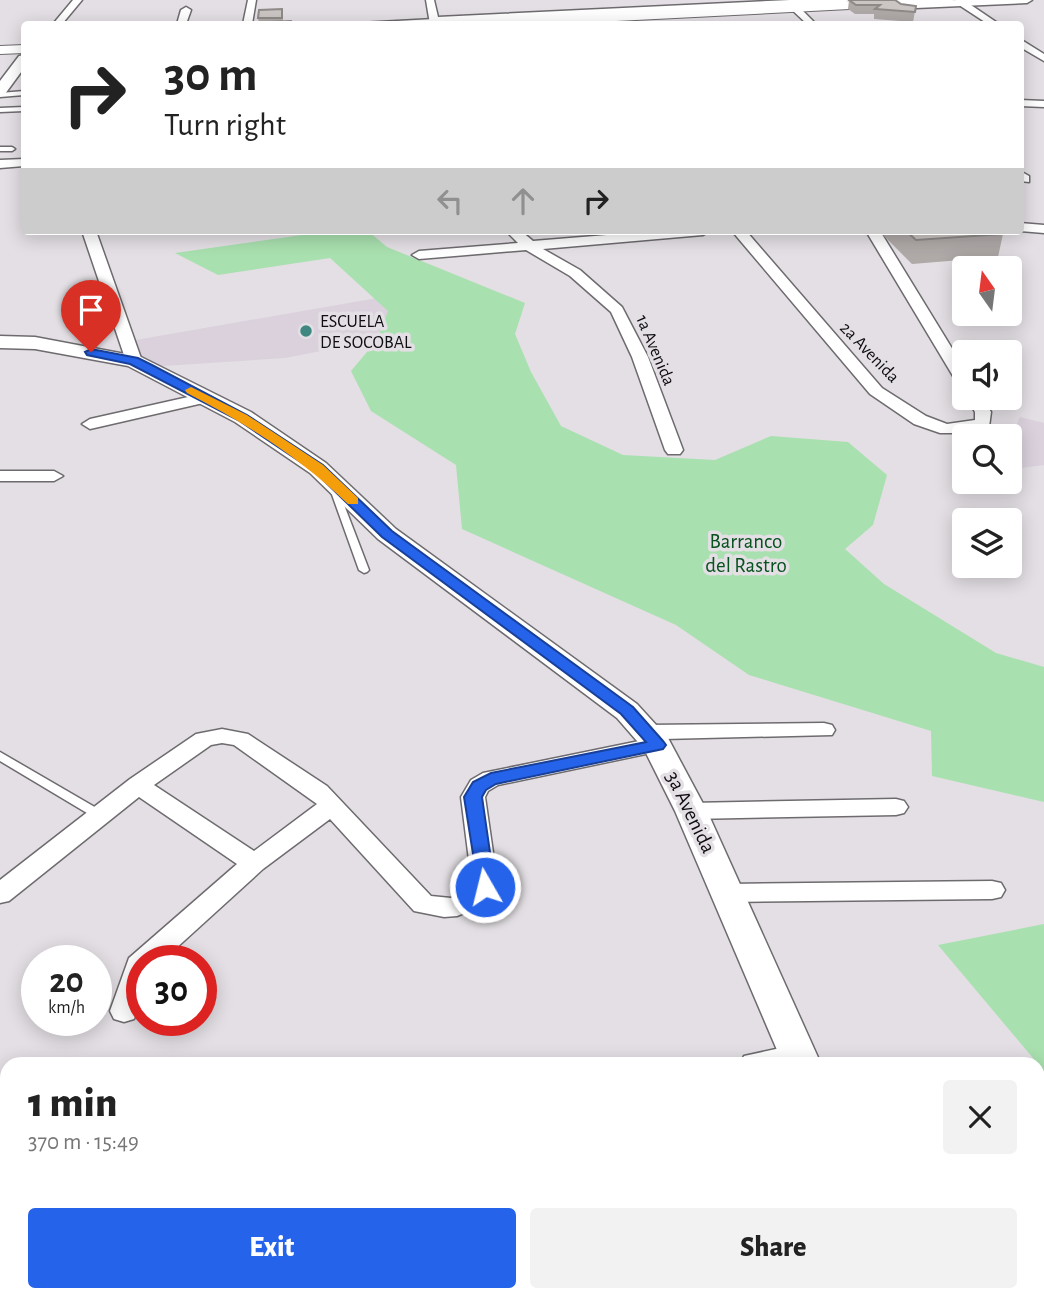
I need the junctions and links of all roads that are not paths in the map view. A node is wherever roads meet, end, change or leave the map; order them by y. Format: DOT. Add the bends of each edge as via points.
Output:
graph roads {
  1 [pos="78,0"];
  2 [pos="252,0"];
  3 [pos="430,0"];
  4 [pos="590,0"];
  5 [pos="897,0"];
  6 [pos="947,0"];
  7 [pos="1027,0"];
  8 [pos="839,3"];
  9 [pos="962,3"];
  10 [pos="791,4"];
  11 [pos="186,10"];
  12 [pos="602,18"];
  13 [pos="60,21"];
  14 [pos="182,21"];
  15 [pos="248,21"];
  16 [pos="435,21"];
  17 [pos="477,21"];
  18 [pos="544,21"];
  19 [pos="809,21"];
  20 [pos="989,21"];
  21 [pos="1032,38"];
  22 [pos="1024,39"];
  23 [pos="1024,43"];
  24 [pos="21,49"];
  25 [pos="0,50"];
  26 [pos="1044,58"];
  27 [pos="21,63"];
  28 [pos="0,93"];
  29 [pos="21,93"];
  30 [pos="1024,103"];
  31 [pos="1044,104"];
  32 [pos="21,109"];
  33 [pos="0,110"];
  34 [pos="0,149"];
  35 [pos="12,149"];
  36 [pos="21,163"];
  37 [pos="0,164"];
  38 [pos="1024,227"];
  39 [pos="1044,229"];
  40 [pos="90,235"];
  41 [pos="518,235"];
  42 [pos="660,235"];
  43 [pos="742,235"];
  44 [pos="875,235"];
  45 [pos="531,247"];
  46 [pos="419,255"];
  47 [pos="0,341"];
  48 [pos="134,361"];
  49 [pos="952,361"];
  50 [pos="206,398"];
  51 [pos="982,410"];
  52 [pos="90,424"];
  53 [pos="674,450"];
  54 [pos="54,476"];
  55 [pos="0,477"];
  56 [pos="331,480"];
  57 [pos="364,570"];
  58 [pos="824,730"];
  59 [pos="652,739"];
  60 [pos="0,756"];
  61 [pos="138,785"];
  62 [pos="332,805"];
  63 [pos="896,807"];
  64 [pos="691,811"];
  65 [pos="101,816"];
  66 [pos="254,863"];
  67 [pos="992,890"];
  68 [pos="729,893"];
  69 [pos="0,894"];
  70 [pos="162,945"];
  71 [pos="126,1004"];
  72 [pos="124,1011"];
  73 [pos="799,1057"];
  1 -- 13 [label="street"];
  2 -- 15 [label="street"];
  3 -- 16 [label="street"];
  4 -- 12 [label="street"];
  5 -- 10 [label="street"];
  6 -- 8 [label="main road"];
  7 -- 9 [label="street"];
  8 -- 10 [label="main road"];
  9 -- 10 [label="street"];
  9 -- 20 [label="street"];
  10 -- 12 [label="main road"];
  10 -- 19 [label="street"];
  11 -- 14 [label="street"];
  12 -- 17 [label="street"];
  12 -- 18 [label="main road"];
  21 -- 22 [label="street"];
  23 -- 26 [label="street"];
  24 -- 25 [label="main road"];
  27 -- 28 [label="main road"];
  28 -- 29 [label="lane"];
  30 -- 31 [label="street"];
  32 -- 33 [label="lane"];
  34 -- 35 [label="lane"];
  36 -- 37 [label="street"];
  38 -- 39 [label="street"];
  40 -- 48 [label="street"];
  41 -- 45 [label="street, 1a Avenida"];
  42 -- 45 [label="street"];
  43 -- 51 [label="street, 2a Avenida" via="876,391 920,420 946,429 983,423"];
  44 -- 49 [label="street"];
  45 -- 46 [label="street"];
  45 -- 53 [label="street, 1a Avenida" via="575,273 617,310 640,357"];
  47 -- 48 [label="main road, 3a Avenida"];
  48 -- 50 [label="main road, 3a Avenida"];
  50 -- 52 [label="street"];
  50 -- 56 [label="main road, 3a Avenida" via="243,417"];
  54 -- 55 [label="street"];
  56 -- 57 [label="lane"];
  56 -- 59 [label="main road, 3a Avenida" via="387,534 627,710"];
  58 -- 59 [label="street"];
  59 -- 62 [label="street" via="491,779 479,786 473,797 485,887 463,907 442,909 423,904"];
  59 -- 64 [label="main road, 3a Avenida"];
  60 -- 65 [label="lane"];
  61 -- 62 [label="street" via="204,740 222,736 240,739"];
  61 -- 65 [label="street"];
  61 -- 66 [label="street"];
  62 -- 66 [label="street"];
  63 -- 64 [label="street"];
  64 -- 68 [label="main road, 3a Avenida"];
  65 -- 69 [label="street"];
  66 -- 70 [label="street"];
  67 -- 68 [label="street"];
  68 -- 73 [label="main road, 3a Avenida"];
  71 -- 72 [label="street"];
}
